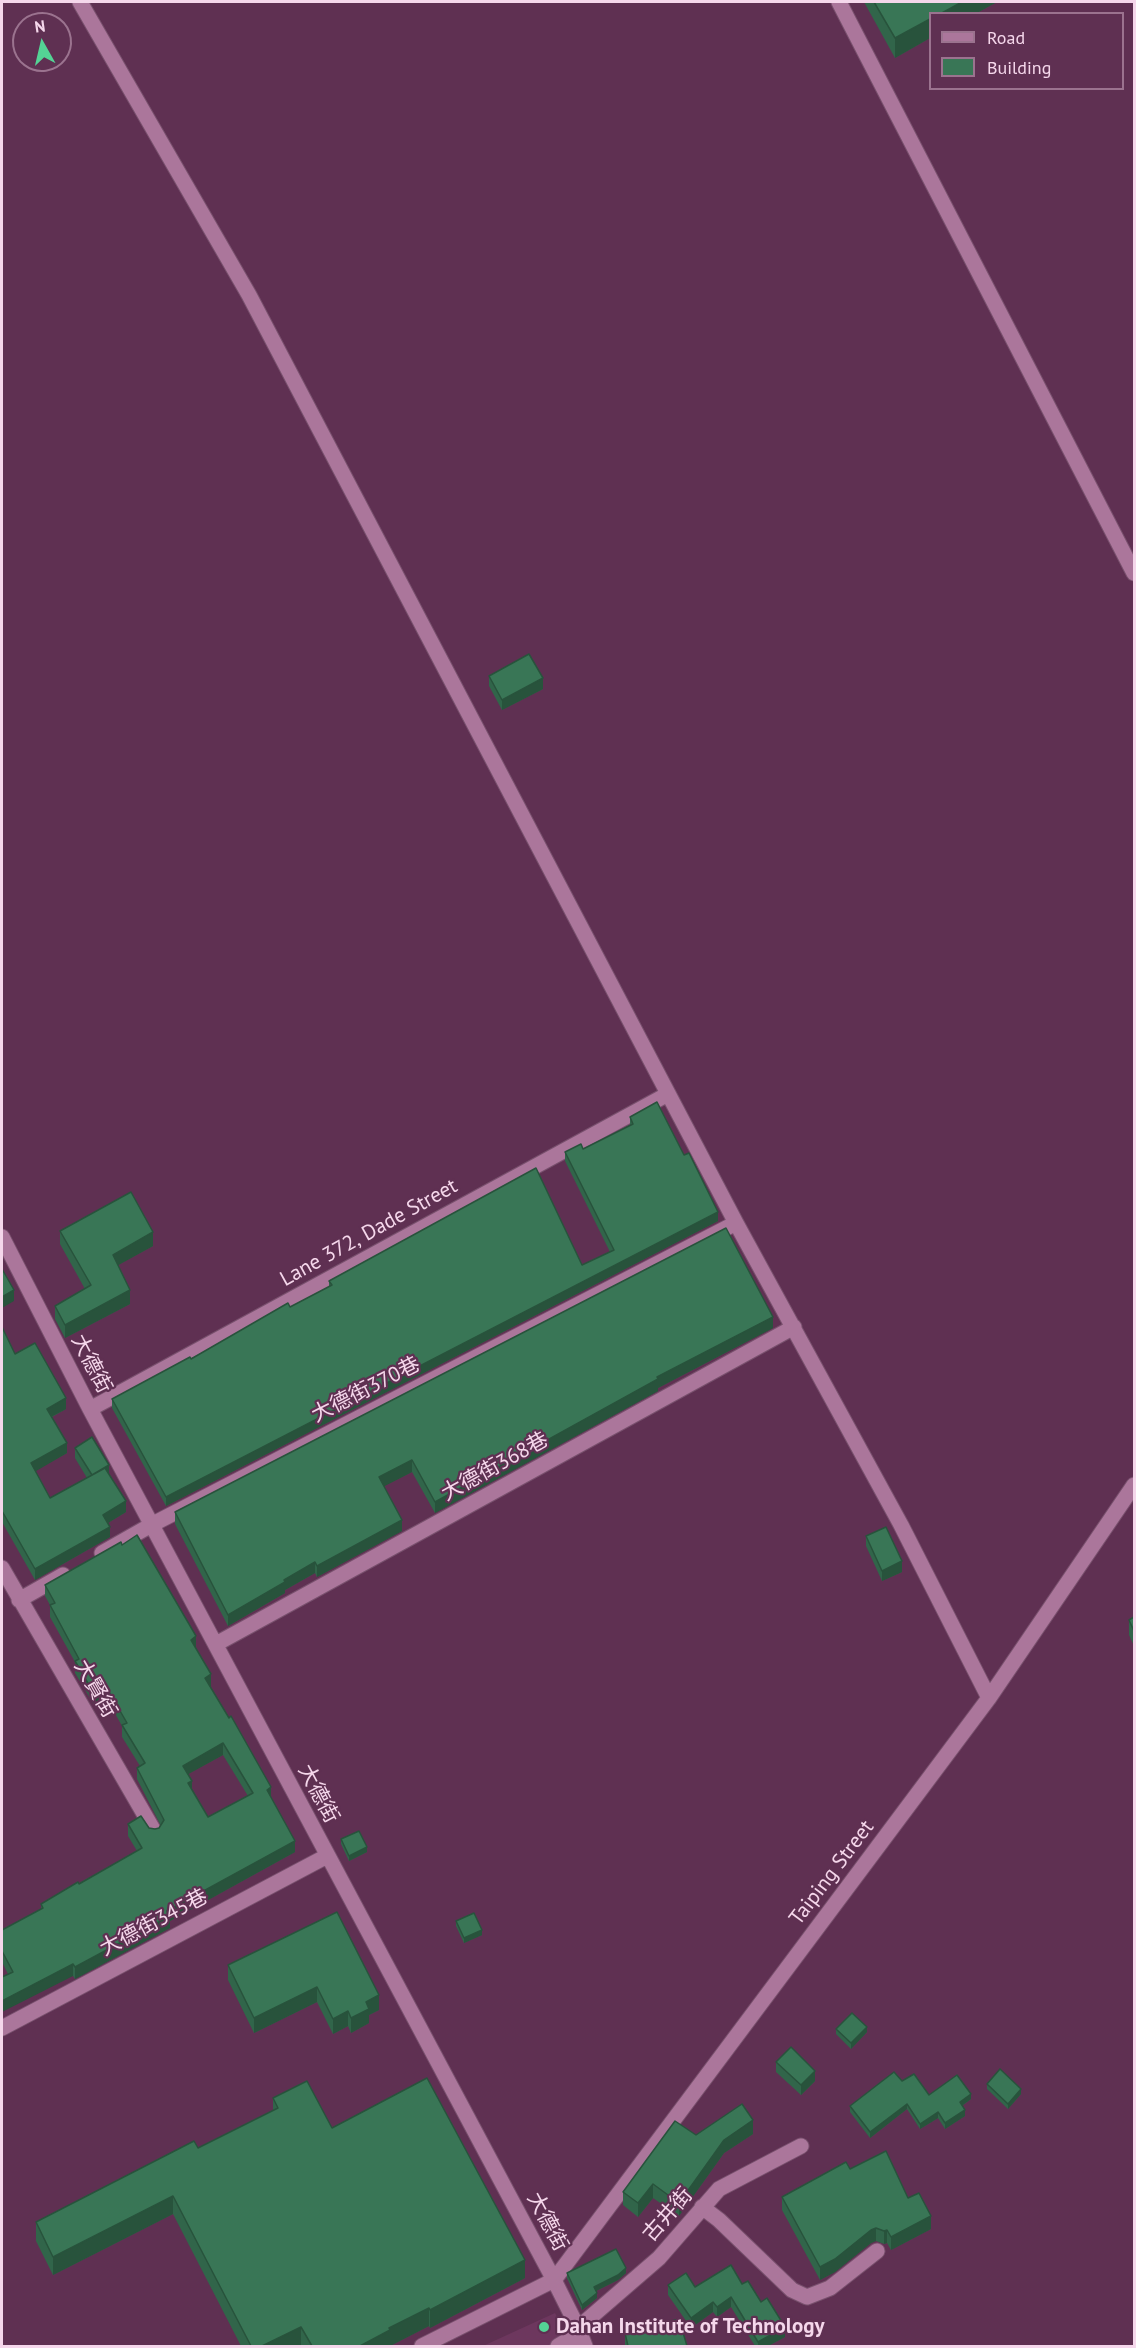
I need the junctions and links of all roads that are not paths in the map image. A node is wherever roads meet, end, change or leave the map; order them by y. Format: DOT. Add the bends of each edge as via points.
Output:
graph roads {
  1 [pos="80,2"];
  2 [pos="839,2"];
  3 [pos="1134,573"];
  4 [pos="668,1094"];
  5 [pos="736,1222"];
  6 [pos="2,1237"];
  7 [pos="8,1264"];
  8 [pos="794,1327"];
  9 [pos="90,1408"];
  10 [pos="1134,1485"];
  11 [pos="153,1524"];
  12 [pos="2,1568"];
  13 [pos="19,1600"];
  14 [pos="216,1644"];
  15 [pos="988,1698"];
  16 [pos="154,1831"];
  17 [pos="327,1856"];
  18 [pos="2,2028"];
  19 [pos="801,2146"];
  20 [pos="702,2207"];
  21 [pos="878,2251"];
  22 [pos="554,2280"];
  23 [pos="581,2338"];
  24 [pos="422,2346"];
  25 [pos="558,2346"];
  1 -- 4 [label="street" via="249,295"];
  2 -- 3 [label="street"];
  4 -- 5 [label="street"];
  4 -- 9 [label="street, Lane 372, Dade Street"];
  5 -- 8 [label="street"];
  5 -- 11 [label="street, 大德街370巷"];
  6 -- 7 [label="street, 大德街"];
  7 -- 9 [label="street, 大德街"];
  8 -- 14 [label="street, 大德街368巷"];
  8 -- 15 [label="street" via="901,1525"];
  9 -- 11 [label="street, 大德街"];
  10 -- 15 [label="street, Taiping Street"];
  11 -- 13 [label="street, 大德街370巷"];
  11 -- 14 [label="street, 大德街"];
  12 -- 13 [label="street, 大賢街"];
  13 -- 16 [label="street, 大賢街"];
  14 -- 17 [label="street, 大德街"];
  15 -- 22 [label="street, Taiping Street"];
  17 -- 18 [label="street, 大德街345巷"];
  17 -- 22 [label="street, 大德街"];
  19 -- 20 [label="street, 古井街" via="720,2188"];
  20 -- 21 [label="street" via="792,2290 807,2296 830,2288"];
  20 -- 23 [label="street, 古井街" via="659,2258"];
  22 -- 23 [label="street, 大德街"];
  22 -- 24 [label="street"];
  23 -- 25 [label="street"];
}
